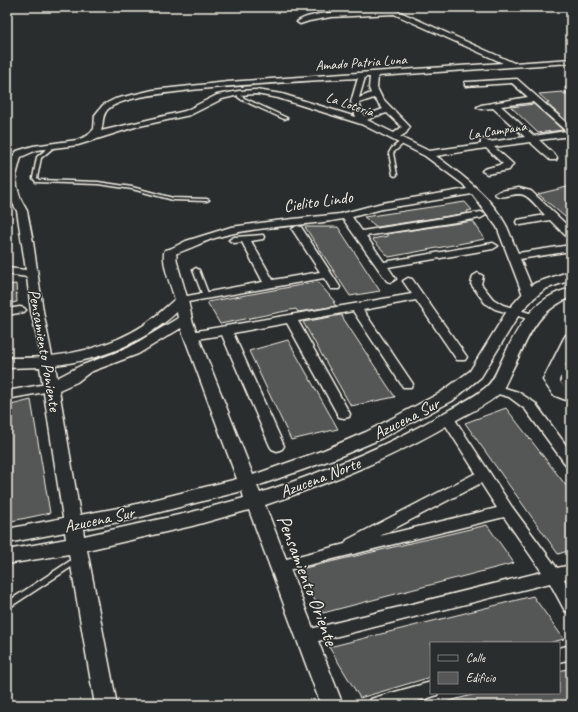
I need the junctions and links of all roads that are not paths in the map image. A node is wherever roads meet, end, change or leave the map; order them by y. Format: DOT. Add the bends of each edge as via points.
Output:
graph roads {
  1 [pos="384,7"];
  2 [pos="395,12"];
  3 [pos="300,22"];
  4 [pos="571,60"];
  5 [pos="512,64"];
  6 [pos="374,75"];
  7 [pos="360,80"];
  8 [pos="468,84"];
  9 [pos="219,85"];
  10 [pos="375,91"];
  11 [pos="239,92"];
  12 [pos="534,99"];
  13 [pos="210,101"];
  14 [pos="355,102"];
  15 [pos="495,105"];
  16 [pos="481,107"];
  17 [pos="389,110"];
  18 [pos="285,118"];
  19 [pos="363,121"];
  20 [pos="571,132"];
  21 [pos="394,137"];
  22 [pos="90,138"];
  23 [pos="480,138"];
  24 [pos="531,139"];
  25 [pos="403,142"];
  26 [pos="488,145"];
  27 [pos="52,147"];
  28 [pos="428,154"];
  29 [pos="553,158"];
  30 [pos="487,171"];
  31 [pos="395,176"];
  32 [pos="474,191"];
  33 [pos="500,194"];
  34 [pos="207,200"];
  35 [pos="481,215"];
  36 [pos="346,216"];
  37 [pos="553,217"];
  38 [pos="521,222"];
  39 [pos="297,229"];
  40 [pos="361,234"];
  41 [pos="571,235"];
  42 [pos="259,237"];
  43 [pos="493,246"];
  44 [pos="571,248"];
  45 [pos="170,253"];
  46 [pos="514,257"];
  47 [pos="383,264"];
  48 [pos="196,270"];
  49 [pos="7,271"];
  50 [pos="32,274"];
  51 [pos="327,274"];
  52 [pos="478,276"];
  53 [pos="571,276"];
  54 [pos="391,278"];
  55 [pos="408,281"];
  56 [pos="269,284"];
  57 [pos="335,287"];
  58 [pos="571,292"];
  59 [pos="529,295"];
  60 [pos="206,296"];
  61 [pos="419,296"];
  62 [pos="182,300"];
  63 [pos="356,308"];
  64 [pos="20,310"];
  65 [pos="514,311"];
  66 [pos="7,312"];
  67 [pos="532,318"];
  68 [pos="185,320"];
  69 [pos="291,320"];
  70 [pos="226,331"];
  71 [pos="191,336"];
  72 [pos="571,338"];
  73 [pos="461,357"];
  74 [pos="47,361"];
  75 [pos="7,363"];
  76 [pos="571,369"];
  77 [pos="407,384"];
  78 [pos="571,386"];
  79 [pos="52,387"];
  80 [pos="495,389"];
  81 [pos="7,395"];
  82 [pos="571,397"];
  83 [pos="344,414"];
  84 [pos="447,418"];
  85 [pos="277,446"];
  86 [pos="571,462"];
  87 [pos="484,475"];
  88 [pos="248,483"];
  89 [pos="255,502"];
  90 [pos="507,511"];
  91 [pos="74,525"];
  92 [pos="7,536"];
  93 [pos="78,552"];
  94 [pos="334,553"];
  95 [pos="7,557"];
  96 [pos="280,566"];
  97 [pos="571,571"];
  98 [pos="554,576"];
  99 [pos="7,606"];
  100 [pos="571,606"];
  101 [pos="306,637"];
  102 [pos="571,652"];
  103 [pos="560,655"];
  104 [pos="430,690"];
  105 [pos="106,705"];
  106 [pos="332,705"];
  107 [pos="377,705"];
  1 -- 2 [label="street"];
  2 -- 3 [label="street" via="309,18"];
  2 -- 5 [label="street"];
  4 -- 5 [label="street, Amado Patria Luna"];
  5 -- 6 [label="street, Amado Patria Luna"];
  6 -- 7 [label="street, Amado Patria Luna"];
  6 -- 10 [label="street"];
  7 -- 9 [label="street, Amado Patria Luna"];
  7 -- 10 [label="street"];
  7 -- 14 [label="street"];
  8 -- 12 [label="street" via="514,81"];
  9 -- 13 [label="street" via="212,92"];
  9 -- 22 [label="street, Amado Patria Luna" via="153,92 118,100 99,115 98,130"];
  10 -- 14 [label="street"];
  10 -- 17 [label="street"];
  11 -- 13 [label="street, La Lotería"];
  11 -- 18 [label="lane" via="243,99"];
  11 -- 19 [label="street, La Lotería" via="279,96"];
  12 -- 15 [label="street"];
  12 -- 20 [label="street"];
  13 -- 22 [label="street, La Lotería" via="187,113"];
  14 -- 19 [label="street" via="357,114"];
  15 -- 16 [label="street"];
  15 -- 24 [label="street"];
  17 -- 19 [label="street" via="373,114"];
  17 -- 21 [label="street" via="406,127"];
  19 -- 21 [label="street, La Lotería"];
  20 -- 24 [label="street, La Campana"];
  21 -- 25 [label="street, La Lotería"];
  22 -- 27 [label="street, Pensamiento Poniente"];
  23 -- 26 [label="street"];
  24 -- 26 [label="street, La Campana"];
  24 -- 29 [label="street"];
  25 -- 28 [label="street, La Lotería"];
  25 -- 31 [label="lane" via="391,153"];
  26 -- 28 [label="street, La Campana"];
  26 -- 30 [label="street" via="508,166"];
  27 -- 34 [label="lane" via="39,157 35,178 38,181 98,183 132,188 173,199"];
  27 -- 50 [label="street, Pensamiento Poniente" via="20,153 11,176 16,200 22,211"];
  28 -- 32 [label="street, La Lotería"];
  32 -- 36 [label="street, Cielito Lindo" via="382,206"];
  32 -- 46 [label="street, La Lotería" via="502,227"];
  33 -- 37 [label="street" via="524,191"];
  35 -- 40 [label="street"];
  36 -- 40 [label="street"];
  36 -- 45 [label="street, Cielito Lindo" via="238,228 206,236"];
  37 -- 38 [label="street"];
  37 -- 41 [label="street"];
  39 -- 51 [label="street"];
  40 -- 47 [label="street"];
  42 -- 56 [label="street" via="239,240"];
  43 -- 47 [label="street"];
  44 -- 46 [label="street"];
  45 -- 62 [label="street, Pensamiento Oriente"];
  46 -- 59 [label="street, La Lotería"];
  47 -- 54 [label="street"];
  48 -- 60 [label="lane"];
  49 -- 50 [label="street"];
  50 -- 74 [label="street, Pensamiento Poniente"];
  51 -- 56 [label="street"];
  51 -- 57 [label="street"];
  52 -- 65 [label="street" via="476,284 489,301 498,307"];
  53 -- 59 [label="street, Azucena Sur" via="540,286"];
  55 -- 61 [label="street"];
  56 -- 60 [label="street"];
  58 -- 67 [label="street" via="560,296"];
  59 -- 65 [label="street, Azucena Sur"];
  60 -- 62 [label="street"];
  61 -- 63 [label="street"];
  61 -- 73 [label="street"];
  62 -- 68 [label="street, Pensamiento Oriente"];
  62 -- 74 [label="street" via="146,331 124,342 85,355"];
  63 -- 69 [label="street"];
  63 -- 77 [label="street"];
  64 -- 66 [label="street"];
  65 -- 67 [label="street"];
  65 -- 88 [label="street, Azucena Sur" via="476,374 446,397 372,436"];
  67 -- 80 [label="street"];
  68 -- 71 [label="street, Pensamiento Oriente"];
  68 -- 79 [label="street" via="133,351 85,369"];
  69 -- 70 [label="street"];
  69 -- 83 [label="street"];
  70 -- 71 [label="street"];
  70 -- 85 [label="street"];
  71 -- 88 [label="street, Pensamiento Oriente"];
  72 -- 82 [label="street" via="551,380 554,388"];
  74 -- 75 [label="street"];
  74 -- 79 [label="street, Pensamiento Poniente"];
  76 -- 78 [label="street" via="568,382"];
  79 -- 81 [label="street"];
  79 -- 91 [label="street, Pensamiento Poniente"];
  80 -- 84 [label="street, Azucena Norte"];
  80 -- 86 [label="street" via="521,397"];
  84 -- 87 [label="street"];
  84 -- 89 [label="street, Azucena Norte" via="416,436 350,466"];
  87 -- 90 [label="street"];
  87 -- 94 [label="street"];
  88 -- 89 [label="street, Pensamiento Oriente"];
  88 -- 91 [label="street, Azucena Sur"];
  89 -- 93 [label="street, Azucena Norte"];
  89 -- 96 [label="street, Pensamiento Oriente"];
  90 -- 94 [label="street"];
  90 -- 98 [label="street"];
  91 -- 92 [label="street, Azucena Sur"];
  91 -- 93 [label="street, Pensamiento Poniente"];
  93 -- 95 [label="street, Azucena Norte"];
  93 -- 99 [label="lane"];
  93 -- 105 [label="street, Pensamiento Poniente"];
  94 -- 96 [label="street"];
  96 -- 101 [label="street, Pensamiento Oriente"];
  97 -- 98 [label="street"];
  98 -- 100 [label="street"];
  98 -- 101 [label="street"];
  101 -- 106 [label="street, Pensamiento Oriente"];
  102 -- 103 [label="street"];
  104 -- 107 [label="street"];
}
